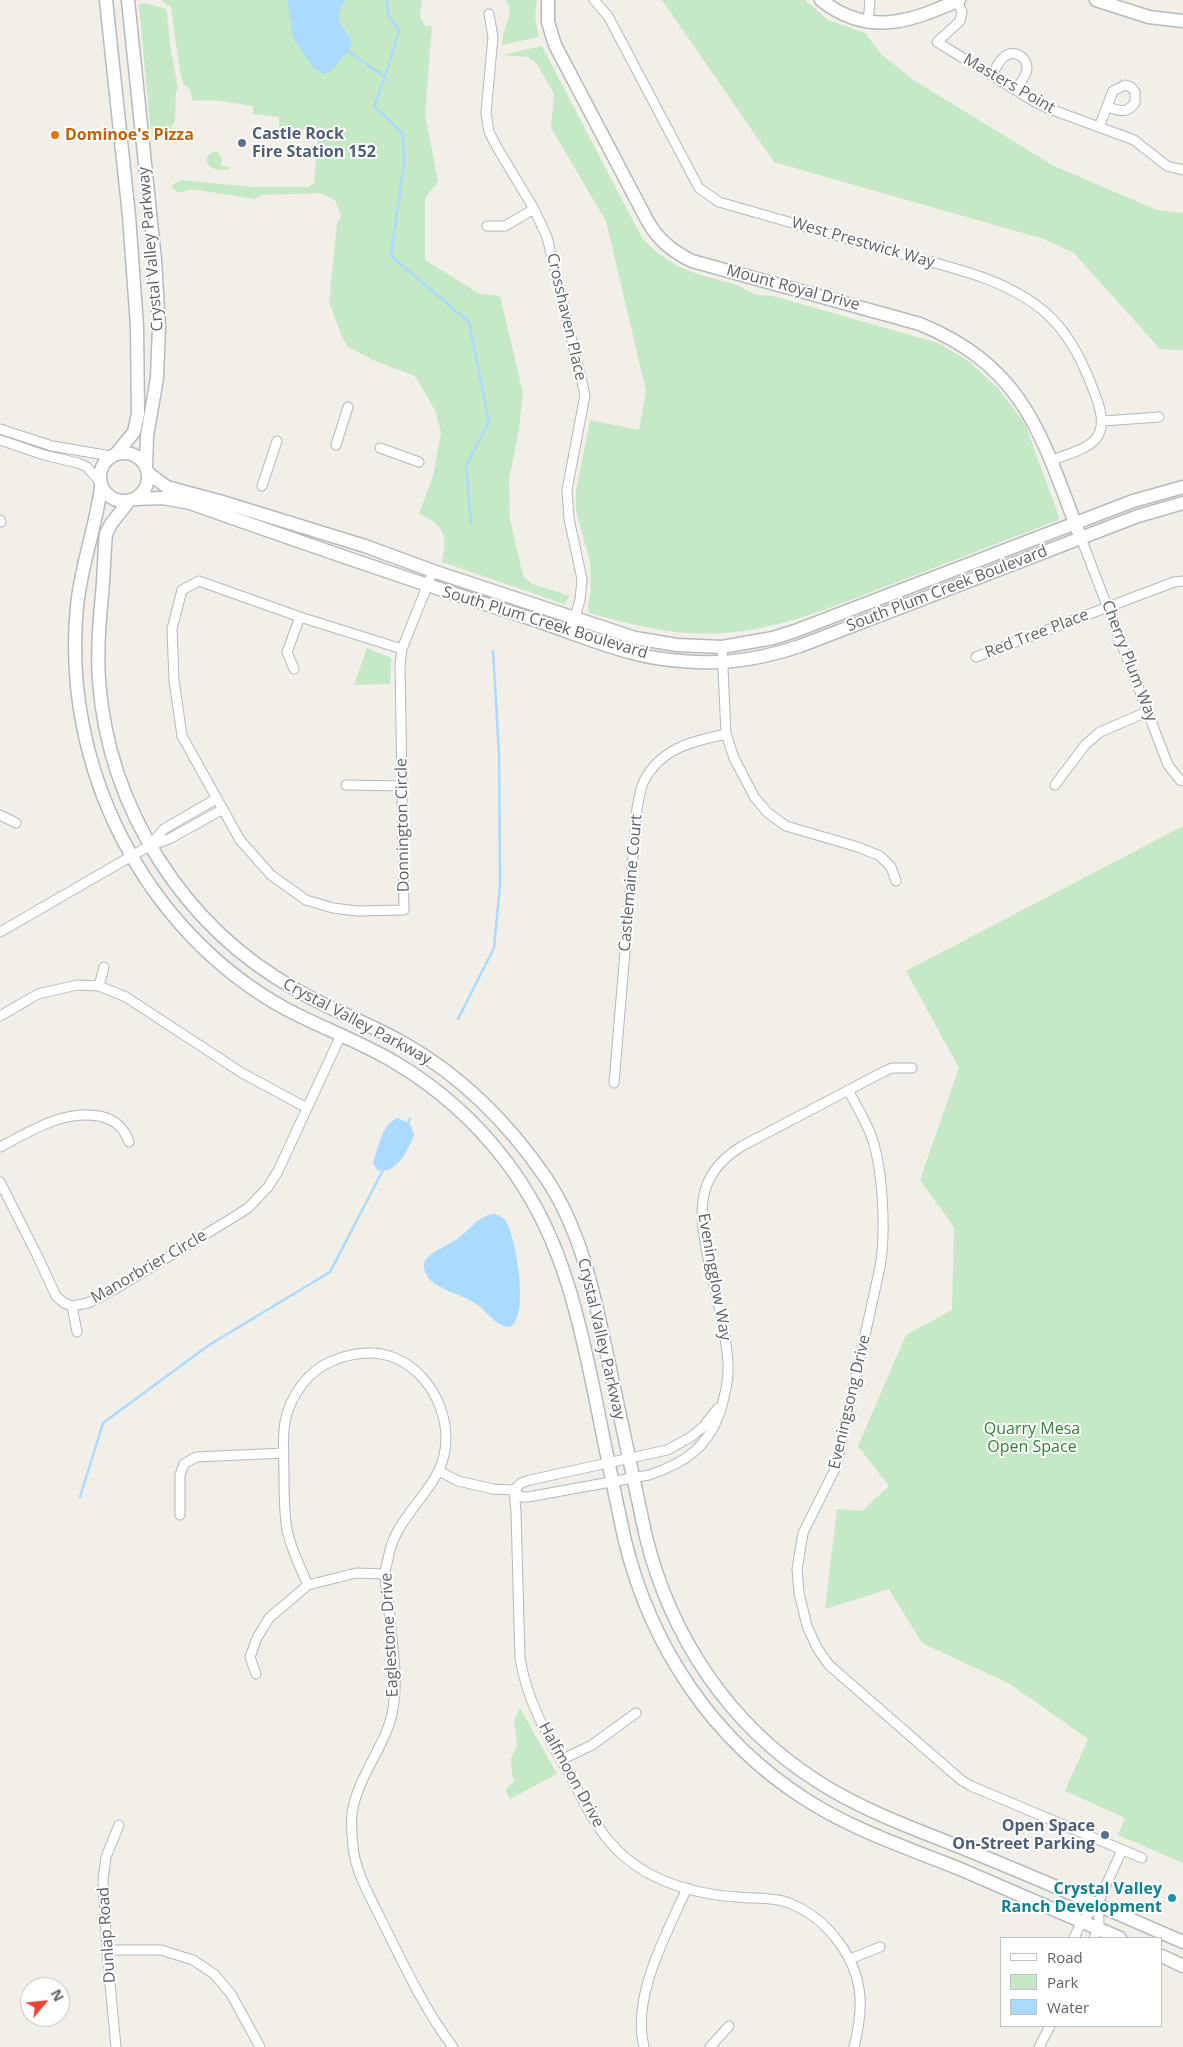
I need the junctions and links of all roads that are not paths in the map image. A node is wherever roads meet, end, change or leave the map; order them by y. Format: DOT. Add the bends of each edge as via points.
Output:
graph roads {
  1 [pos="106,0"];
  2 [pos="128,0"];
  3 [pos="548,0"];
  4 [pos="594,0"];
  5 [pos="821,0"];
  6 [pos="870,0"];
  7 [pos="958,0"];
  8 [pos="1096,0"];
  9 [pos="489,14"];
  10 [pos="1183,21"];
  11 [pos="868,23"];
  12 [pos="992,76"];
  13 [pos="1016,90"];
  14 [pos="1107,107"];
  15 [pos="1099,127"];
  16 [pos="1183,170"];
  17 [pos="534,209"];
  18 [pos="487,226"];
  19 [pos="348,407"];
  20 [pos="1158,417"];
  21 [pos="1103,421"];
  22 [pos="0,429"];
  23 [pos="0,440"];
  24 [pos="277,441"];
  25 [pos="336,445"];
  26 [pos="380,448"];
  27 [pos="114,455"];
  28 [pos="1052,460"];
  29 [pos="419,462"];
  30 [pos="147,470"];
  31 [pos="101,484"];
  32 [pos="262,486"];
  33 [pos="1183,487"];
  34 [pos="132,500"];
  35 [pos="1183,503"];
  36 [pos="1075,523"];
  37 [pos="1081,538"];
  38 [pos="432,571"];
  39 [pos="1183,581"];
  40 [pos="426,586"];
  41 [pos="1108,606"];
  42 [pos="300,617"];
  43 [pos="574,618"];
  44 [pos="571,631"];
  45 [pos="722,646"];
  46 [pos="402,649"];
  47 [pos="976,657"];
  48 [pos="723,662"];
  49 [pos="294,669"];
  50 [pos="1148,711"];
  51 [pos="726,734"];
  52 [pos="1183,781"];
  53 [pos="346,785"];
  54 [pos="1055,785"];
  55 [pos="403,786"];
  56 [pos="216,798"];
  57 [pos="223,809"];
  58 [pos="0,815"];
  59 [pos="16,823"];
  60 [pos="149,846"];
  61 [pos="131,856"];
  62 [pos="896,881"];
  63 [pos="0,932"];
  64 [pos="104,968"];
  65 [pos="99,986"];
  66 [pos="0,1016"];
  67 [pos="340,1035"];
  68 [pos="912,1068"];
  69 [pos="614,1083"];
  70 [pos="848,1090"];
  71 [pos="307,1108"];
  72 [pos="129,1142"];
  73 [pos="0,1147"];
  74 [pos="0,1182"];
  75 [pos="72,1306"];
  76 [pos="77,1332"];
  77 [pos="723,1402"];
  78 [pos="284,1453"];
  79 [pos="630,1460"];
  80 [pos="609,1464"];
  81 [pos="439,1471"];
  82 [pos="634,1479"];
  83 [pos="612,1482"];
  84 [pos="514,1490"];
  85 [pos="180,1515"];
  86 [pos="385,1574"];
  87 [pos="308,1585"];
  88 [pos="256,1674"];
  89 [pos="636,1713"];
  90 [pos="561,1760"];
  91 [pos="119,1825"];
  92 [pos="1122,1850"];
  93 [pos="1142,1858"];
  94 [pos="687,1888"];
  95 [pos="1097,1905"];
  96 [pos="1082,1921"];
  97 [pos="1096,1933"];
  98 [pos="1074,1937"];
  99 [pos="1115,1937"];
  100 [pos="1183,1942"];
  101 [pos="880,1946"];
  102 [pos="107,1950"];
  103 [pos="1163,1956"];
  104 [pos="850,1959"];
  105 [pos="1183,1966"];
  106 [pos="729,2026"];
  107 [pos="1044,2027"];
  108 [pos="1049,2027"];
  109 [pos="1039,2046"];
  110 [pos="116,2047"];
  111 [pos="260,2047"];
  112 [pos="453,2047"];
  113 [pos="644,2047"];
  114 [pos="710,2047"];
  115 [pos="854,2047"];
  1 -- 27 [label="main road, Crystal Valley Parkway" via="133,254 138,334 136,425 127,443"];
  2 -- 30 [label="main road, Crystal Valley Parkway" via="159,326 157,378 147,436"];
  3 -- 28 [label="main road, Mount Royal Drive" via="548,22 555,45 647,220 662,242 692,261 902,318 943,334 978,357 1014,392 1033,419"];
  4 -- 21 [label="street, West Prestwick Way" via="608,16 699,188 719,202 1013,289 1047,313 1074,347 1086,369"];
  5 -- 11 [label="main road" via="844,15"];
  6 -- 11 [label="street"];
  7 -- 11 [label="main road" via="905,21"];
  7 -- 12 [label="street, Masters Point" via="962,12 960,21 937,42"];
  8 -- 10 [label="main road" via="1149,17"];
  9 -- 17 [label="street, Crosshaven Place" via="493,37 486,113 490,132"];
  12 -- 13 [label="street, Masters Point"];
  12 -- 13 [label="street" via="1005,56 1012,53 1020,55 1028,68"];
  13 -- 15 [label="street, Masters Point" via="1050,109"];
  14 -- 15 [label="street"];
  15 -- 16 [label="street, Masters Point" via="1134,140 1167,166"];
  17 -- 18 [label="street" via="505,226"];
  17 -- 43 [label="street, Crosshaven Place" via="548,237 585,396 567,490 569,519 582,579"];
  19 -- 25 [label="street"];
  20 -- 21 [label="street"];
  21 -- 28 [label="street" via="1099,435 1087,446"];
  22 -- 27 [label="street" via="52,446"];
  23 -- 31 [label="street" via="78,463 87,467"];
  24 -- 32 [label="street"];
  26 -- 29 [label="street"];
  27 -- 30 [label="main road" via="134,455"];
  27 -- 31 [label="main road" via="102,467"];
  28 -- 36 [label="main road, Mount Royal Drive"];
  30 -- 34 [label="main road" via="146,488"];
  30 -- 38 [label="main road, South Plum Creek Boulevard" via="167,487 365,546"];
  31 -- 34 [label="main road" via="107,495 115,500"];
  31 -- 61 [label="main road, Crystal Valley Parkway" via="98,511 79,590 75,664 90,759 107,806"];
  33 -- 36 [label="main road, South Plum Creek Boulevard" via="1133,501"];
  34 -- 40 [label="main road, South Plum Creek Boulevard" via="163,498 190,504"];
  34 -- 60 [label="main road, Crystal Valley Parkway" via="106,534 99,626 99,680 110,753 126,798"];
  35 -- 37 [label="main road, South Plum Creek Boulevard"];
  36 -- 37 [label="main road, Mount Royal Drive"];
  36 -- 45 [label="main road, South Plum Creek Boulevard" via="795,631 766,640"];
  37 -- 41 [label="street, Cherry Plum Way"];
  37 -- 48 [label="main road, South Plum Creek Boulevard" via="800,646 766,656"];
  38 -- 40 [label="street, Donnington Circle"];
  38 -- 43 [label="main road, South Plum Creek Boulevard"];
  39 -- 41 [label="street, Red Tree Place"];
  40 -- 44 [label="main road, South Plum Creek Boulevard"];
  40 -- 46 [label="street, Donnington Circle"];
  41 -- 47 [label="street, Red Tree Place"];
  41 -- 50 [label="street, Cherry Plum Way"];
  42 -- 46 [label="street, Donnington Circle"];
  42 -- 49 [label="street" via="287,652"];
  42 -- 56 [label="street, Donnington Circle" via="199,581 182,590 172,629 174,680 182,736"];
  43 -- 44 [label="street, Crosshaven Place"];
  43 -- 45 [label="main road, South Plum Creek Boulevard" via="655,642"];
  44 -- 48 [label="main road, South Plum Creek Boulevard" via="653,658"];
  45 -- 48 [label="street"];
  46 -- 55 [label="street, Donnington Circle"];
  48 -- 51 [label="street"];
  50 -- 52 [label="street, Cherry Plum Way" via="1168,765"];
  50 -- 54 [label="street" via="1100,732"];
  51 -- 62 [label="street" via="734,758 755,798 768,813 786,826 880,856 892,867"];
  51 -- 69 [label="street, Castlemaine Court" via="689,742 672,751 658,762 644,781 637,808"];
  53 -- 55 [label="street"];
  55 -- 57 [label="street, Donnington Circle" via="404,910 357,911 306,900 271,875 240,840"];
  56 -- 57 [label="street, Donnington Circle"];
  56 -- 60 [label="street" via="164,829"];
  57 -- 60 [label="street" via="169,839"];
  58 -- 59 [label="street"];
  60 -- 61 [label="street"];
  60 -- 79 [label="main road, Crystal Valley Parkway" via="198,911 256,965 296,990 385,1033 428,1059 465,1086 510,1132 552,1189 577,1241 593,1289"];
  61 -- 63 [label="street"];
  61 -- 67 [label="main road, Crystal Valley Parkway" via="163,903 222,964 270,999"];
  64 -- 65 [label="street"];
  65 -- 66 [label="street" via="77,985 38,994"];
  65 -- 71 [label="street" via="126,997 242,1073"];
  67 -- 71 [label="street, Manorbrier Circle"];
  67 -- 80 [label="main road, Crystal Valley Parkway" via="395,1062 436,1090 480,1130 522,1183 565,1270"];
  68 -- 70 [label="street, Eveningglow Way" via="892,1068"];
  70 -- 77 [label="street, Eveningglow Way" via="733,1151 717,1167 707,1185 701,1225 728,1365"];
  70 -- 92 [label="street, Eveningsong Drive" via="868,1129 878,1160 883,1245 836,1467 800,1545 798,1582 807,1626 817,1648 838,1674 961,1780"];
  71 -- 75 [label="street, Manorbrier Circle" via="278,1171 248,1208 115,1289 88,1303"];
  72 -- 73 [label="street" via="122,1127 114,1121 87,1114 54,1120"];
  74 -- 75 [label="street, Manorbrier Circle" via="56,1296"];
  75 -- 76 [label="street"];
  77 -- 79 [label="street" via="702,1427 678,1445"];
  77 -- 82 [label="street, Eveningglow Way" via="714,1428 693,1453 668,1468"];
  78 -- 81 [label="street, Eaglestone Drive" via="285,1423 290,1406 309,1376 323,1365 342,1357 378,1354 413,1369 428,1383 439,1402 445,1446"];
  78 -- 85 [label="street" via="196,1457 184,1464 180,1475"];
  78 -- 87 [label="street, Eaglestone Drive" via="288,1532"];
  79 -- 80 [label="street"];
  79 -- 82 [label="main road, Crystal Valley Parkway"];
  80 -- 83 [label="main road, Crystal Valley Parkway"];
  80 -- 84 [label="street" via="530,1480"];
  81 -- 84 [label="street, Eveningglow Way" via="476,1486"];
  81 -- 86 [label="street, Eaglestone Drive" via="398,1529"];
  82 -- 83 [label="street, Eveningglow Way"];
  82 -- 95 [label="main road, Crystal Valley Parkway" via="656,1575 682,1634 719,1692 766,1742 817,1781 857,1803"];
  83 -- 84 [label="street, Eveningglow Way" via="540,1496 521,1497"];
  83 -- 96 [label="main road, Crystal Valley Parkway" via="636,1582 663,1644 702,1705 752,1758 805,1799 848,1823"];
  84 -- 90 [label="street, Halfmoon Drive" via="520,1658 524,1682 532,1706"];
  86 -- 87 [label="street" via="356,1573"];
  86 -- 112 [label="street, Eaglestone Drive" via="396,1684 393,1712 352,1810 353,1849 364,1883 393,1944 439,2029"];
  87 -- 88 [label="street" via="269,1618 257,1638 250,1657"];
  89 -- 90 [label="street" via="592,1745"];
  90 -- 94 [label="street, Halfmoon Drive" via="594,1820 624,1857 647,1872"];
  91 -- 102 [label="street, Dunlap Road" via="106,1857 103,1880"];
  92 -- 93 [label="street, Eveningsong Drive"];
  92 -- 95 [label="street"];
  94 -- 104 [label="street, Halfmoon Drive" via="716,1896 788,1903 826,1927"];
  94 -- 113 [label="street" via="646,1986"];
  95 -- 96 [label="street"];
  95 -- 97 [label="street" via="1100,1918"];
  95 -- 100 [label="main road, Crystal Valley Parkway"];
  96 -- 97 [label="main road, Crystal Valley Parkway"];
  96 -- 98 [label="street"];
  97 -- 99 [label="main road, Crystal Valley Parkway"];
  101 -- 104 [label="street"];
  102 -- 110 [label="street, Dunlap Road"];
  102 -- 111 [label="street" via="161,1950 193,1960 214,1974 231,1994"];
  103 -- 105 [label="main road"];
  104 -- 115 [label="street, Halfmoon Drive" via="860,1997 860,2023"];
  106 -- 114 [label="street"];
  107 -- 109 [label="street"];
  108 -- 109 [label="street"];
}
